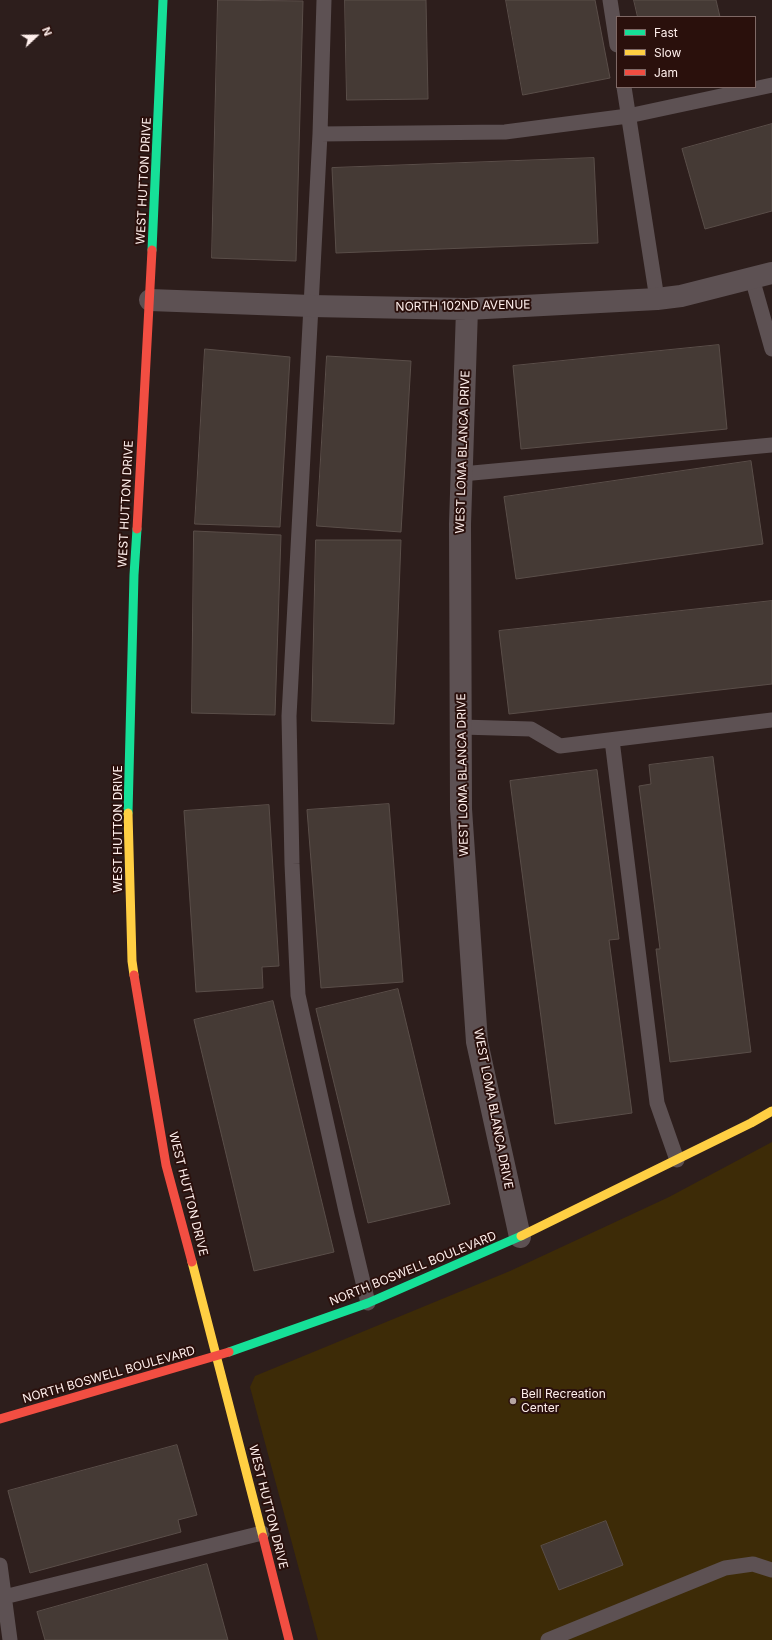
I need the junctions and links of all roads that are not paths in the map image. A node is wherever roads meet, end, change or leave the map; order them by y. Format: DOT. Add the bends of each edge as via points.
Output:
graph roads {
  1 [pos="163,0"];
  2 [pos="324,0"];
  3 [pos="610,0"];
  4 [pos="616,39"];
  5 [pos="772,85"];
  6 [pos="624,88"];
  7 [pos="628,116"];
  8 [pos="320,134"];
  9 [pos="762,276"];
  10 [pos="657,299"];
  11 [pos="150,300"];
  12 [pos="311,306"];
  13 [pos="467,309"];
  14 [pos="772,349"];
  15 [pos="772,445"];
  16 [pos="462,474"];
  17 [pos="772,720"];
  18 [pos="460,727"];
  19 [pos="612,740"];
  20 [pos="772,1111"];
  21 [pos="676,1160"];
  22 [pos="520,1237"];
  23 [pos="368,1303"];
  24 [pos="217,1356"];
  25 [pos="0,1419"];
  26 [pos="262,1533"];
  27 [pos="0,1565"];
  28 [pos="772,1570"];
  29 [pos="4,1597"];
  30 [pos="10,1640"];
  31 [pos="289,1640"];
  32 [pos="548,1640"];
  1 -- 11 [label="street, WEST HUTTON DRIVE"];
  2 -- 8 [label="lane"];
  3 -- 4 [label="lane"];
  5 -- 7 [label="lane"];
  6 -- 7 [label="lane"];
  7 -- 8 [label="lane" via="505,132"];
  7 -- 10 [label="lane"];
  8 -- 12 [label="lane"];
  9 -- 10 [label="street, NORTH 102ND AVENUE" via="681,296"];
  9 -- 14 [label="lane"];
  10 -- 13 [label="street, NORTH 102ND AVENUE"];
  11 -- 12 [label="street, NORTH 102ND AVENUE"];
  11 -- 24 [label="street, WEST HUTTON DRIVE" via="134,575 128,807 132,960 166,1165"];
  12 -- 13 [label="street, NORTH 102ND AVENUE"];
  12 -- 23 [label="lane" via="288,716 298,995"];
  13 -- 16 [label="street, WEST LOMA BLANCA DRIVE"];
  15 -- 16 [label="lane"];
  16 -- 18 [label="street, WEST LOMA BLANCA DRIVE"];
  17 -- 19 [label="lane"];
  18 -- 19 [label="lane" via="531,730 560,746"];
  18 -- 22 [label="street, WEST LOMA BLANCA DRIVE" via="461,809 477,1042"];
  19 -- 21 [label="lane" via="657,1103"];
  20 -- 21 [label="street, NORTH BOSWELL BOULEVARD"];
  21 -- 22 [label="street, NORTH BOSWELL BOULEVARD"];
  22 -- 23 [label="street, NORTH BOSWELL BOULEVARD"];
  23 -- 24 [label="street, NORTH BOSWELL BOULEVARD"];
  24 -- 25 [label="street, NORTH BOSWELL BOULEVARD"];
  24 -- 26 [label="street, WEST HUTTON DRIVE"];
  26 -- 29 [label="lane"];
  26 -- 31 [label="street, WEST HUTTON DRIVE"];
  27 -- 29 [label="lane"];
  28 -- 32 [label="lane" via="753,1564 725,1568"];
  29 -- 30 [label="lane"];
}
